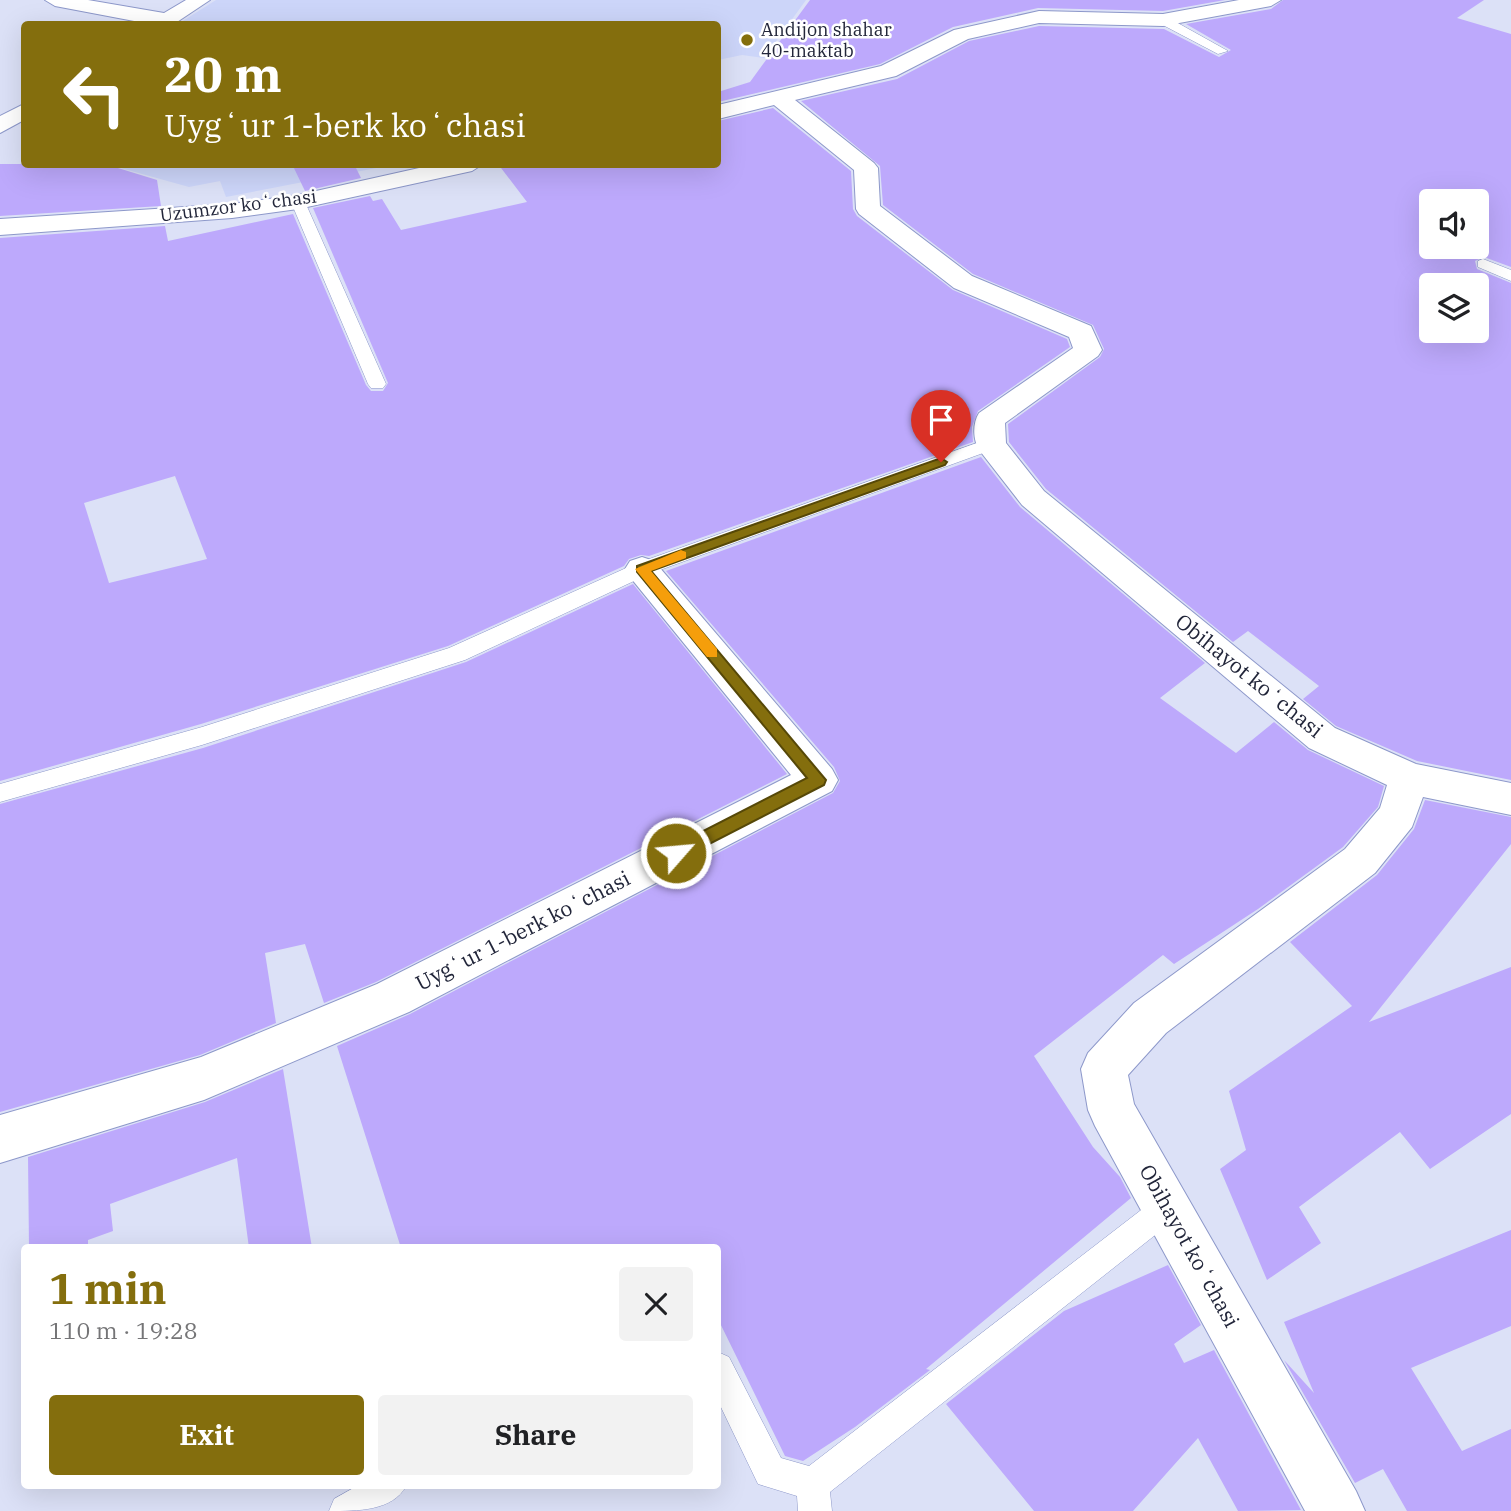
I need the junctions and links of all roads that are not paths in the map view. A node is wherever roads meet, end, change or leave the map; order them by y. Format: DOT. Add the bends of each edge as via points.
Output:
graph roads {
  1 [pos="55,0"];
  2 [pos="200,0"];
  3 [pos="1271,0"];
  4 [pos="1163,20"];
  5 [pos="159,21"];
  6 [pos="166,21"];
  7 [pos="1222,51"];
  8 [pos="780,99"];
  9 [pos="721,111"];
  10 [pos="21,113"];
  11 [pos="0,126"];
  12 [pos="454,168"];
  13 [pos="299,202"];
  14 [pos="0,228"];
  15 [pos="1483,264"];
  16 [pos="1511,276"];
  17 [pos="377,384"];
  18 [pos="991,444"];
  19 [pos="642,569"];
  20 [pos="1409,778"];
  21 [pos="0,793"];
  22 [pos="1511,799"];
  23 [pos="0,1139"];
  24 [pos="1168,1207"];
  25 [pos="721,1374"];
  26 [pos="384,1489"];
  27 [pos="814,1497"];
  28 [pos="346,1511"];
  29 [pos="1336,1511"];
  1 -- 5 [label="street"];
  2 -- 6 [label="street"];
  3 -- 4 [label="street"];
  4 -- 7 [label="lane"];
  4 -- 8 [label="street" via="1038,17 961,34 888,71"];
  8 -- 9 [label="street"];
  8 -- 18 [label="street" via="866,168 868,208 882,221 962,282 1081,332 1088,350 990,420"];
  10 -- 11 [label="street"];
  12 -- 13 [label="street, Uzumzor koʻchasi"];
  13 -- 14 [label="street, Uzumzor koʻchasi"];
  13 -- 17 [label="lane"];
  15 -- 16 [label="lane"];
  18 -- 19 [label="lane"];
  18 -- 20 [label="street, Obihayot koʻchasi" via="1033,498 1322,737"];
  19 -- 21 [label="lane" via="457,654 202,736"];
  19 -- 23 [label="street, Uygʻur 1-berk koʻchasi" via="818,780 393,998 204,1078"];
  20 -- 22 [label="street"];
  20 -- 24 [label="street, Obihayot koʻchasi" via="1398,816 1360,861 1150,1018 1104,1069 1112,1110"];
  24 -- 27 [label="lane"];
  24 -- 29 [label="street, Obihayot koʻchasi"];
  25 -- 27 [label="lane" via="770,1472"];
  26 -- 28 [label="lane"];
}
